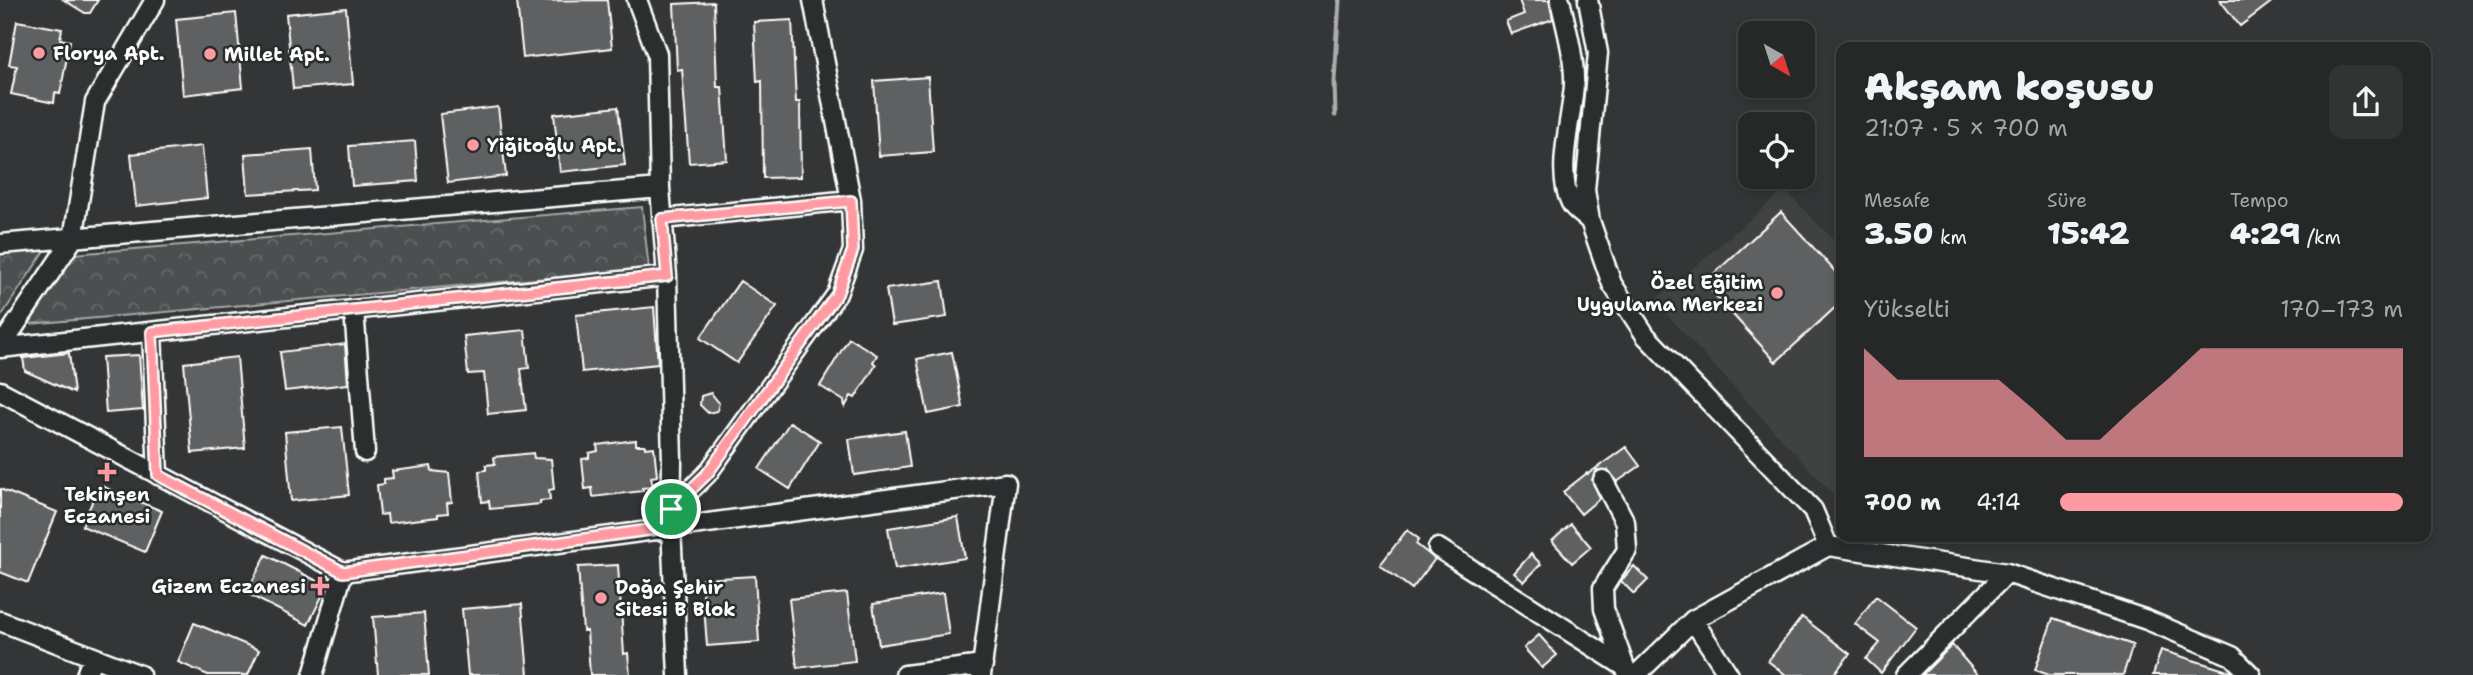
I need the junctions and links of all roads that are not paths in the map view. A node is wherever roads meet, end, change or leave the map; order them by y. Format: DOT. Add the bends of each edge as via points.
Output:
graph roads {
  1 [pos="155,0"];
  2 [pos="637,0"];
  3 [pos="813,0"];
  4 [pos="1560,0"];
  5 [pos="1588,0"];
  6 [pos="660,188"];
  7 [pos="851,201"];
  8 [pos="662,219"];
  9 [pos="1590,221"];
  10 [pos="73,239"];
  11 [pos="0,244"];
  12 [pos="667,276"];
  13 [pos="354,310"];
  14 [pos="152,332"];
  15 [pos="0,348"];
  16 [pos="0,391"];
  17 [pos="365,452"];
  18 [pos="158,475"];
  19 [pos="1603,480"];
  20 [pos="671,509"];
  21 [pos="671,527"];
  22 [pos="1828,546"];
  23 [pos="1438,548"];
  24 [pos="343,572"];
  25 [pos="2007,573"];
  26 [pos="1693,620"];
  27 [pos="0,621"];
  28 [pos="93,657"];
  29 [pos="982,670"];
  30 [pos="1629,672"];
  31 [pos="86,675"];
  32 [pos="139,675"];
  33 [pos="313,675"];
  34 [pos="678,675"];
  35 [pos="905,675"];
  36 [pos="1730,675"];
  37 [pos="1906,675"];
  38 [pos="2251,675"];
  1 -- 10 [label="street" via="95,102"];
  2 -- 6 [label="street" via="657,54"];
  3 -- 7 [label="street"];
  4 -- 9 [label="street" via="1574,84 1567,137 1567,193 1572,205"];
  5 -- 9 [label="street" via="1598,53 1585,190"];
  6 -- 8 [label="street"];
  6 -- 10 [label="street"];
  7 -- 8 [label="street"];
  7 -- 20 [label="street" via="853,250 837,294 707,474"];
  8 -- 12 [label="street"];
  9 -- 22 [label="street" via="1612,284 1646,336 1813,510"];
  10 -- 11 [label="street"];
  10 -- 15 [label="street"];
  12 -- 13 [label="street"];
  12 -- 20 [label="street"];
  13 -- 14 [label="street"];
  13 -- 17 [label="street"];
  14 -- 15 [label="street"];
  14 -- 18 [label="street"];
  16 -- 18 [label="street"];
  18 -- 24 [label="street"];
  19 -- 30 [label="street" via="1625,522 1628,550 1603,588 1604,609"];
  20 -- 21 [label="street"];
  21 -- 24 [label="street"];
  21 -- 29 [label="street" via="1006,483"];
  21 -- 34 [label="street"];
  22 -- 25 [label="street"];
  22 -- 26 [label="street"];
  23 -- 30 [label="street"];
  24 -- 33 [label="street"];
  25 -- 37 [label="street"];
  25 -- 38 [label="street" via="2147,620 2232,656"];
  26 -- 30 [label="street"];
  26 -- 36 [label="street"];
  27 -- 28 [label="street"];
  28 -- 31 [label="street"];
  28 -- 32 [label="street"];
  29 -- 35 [label="street"];
}
